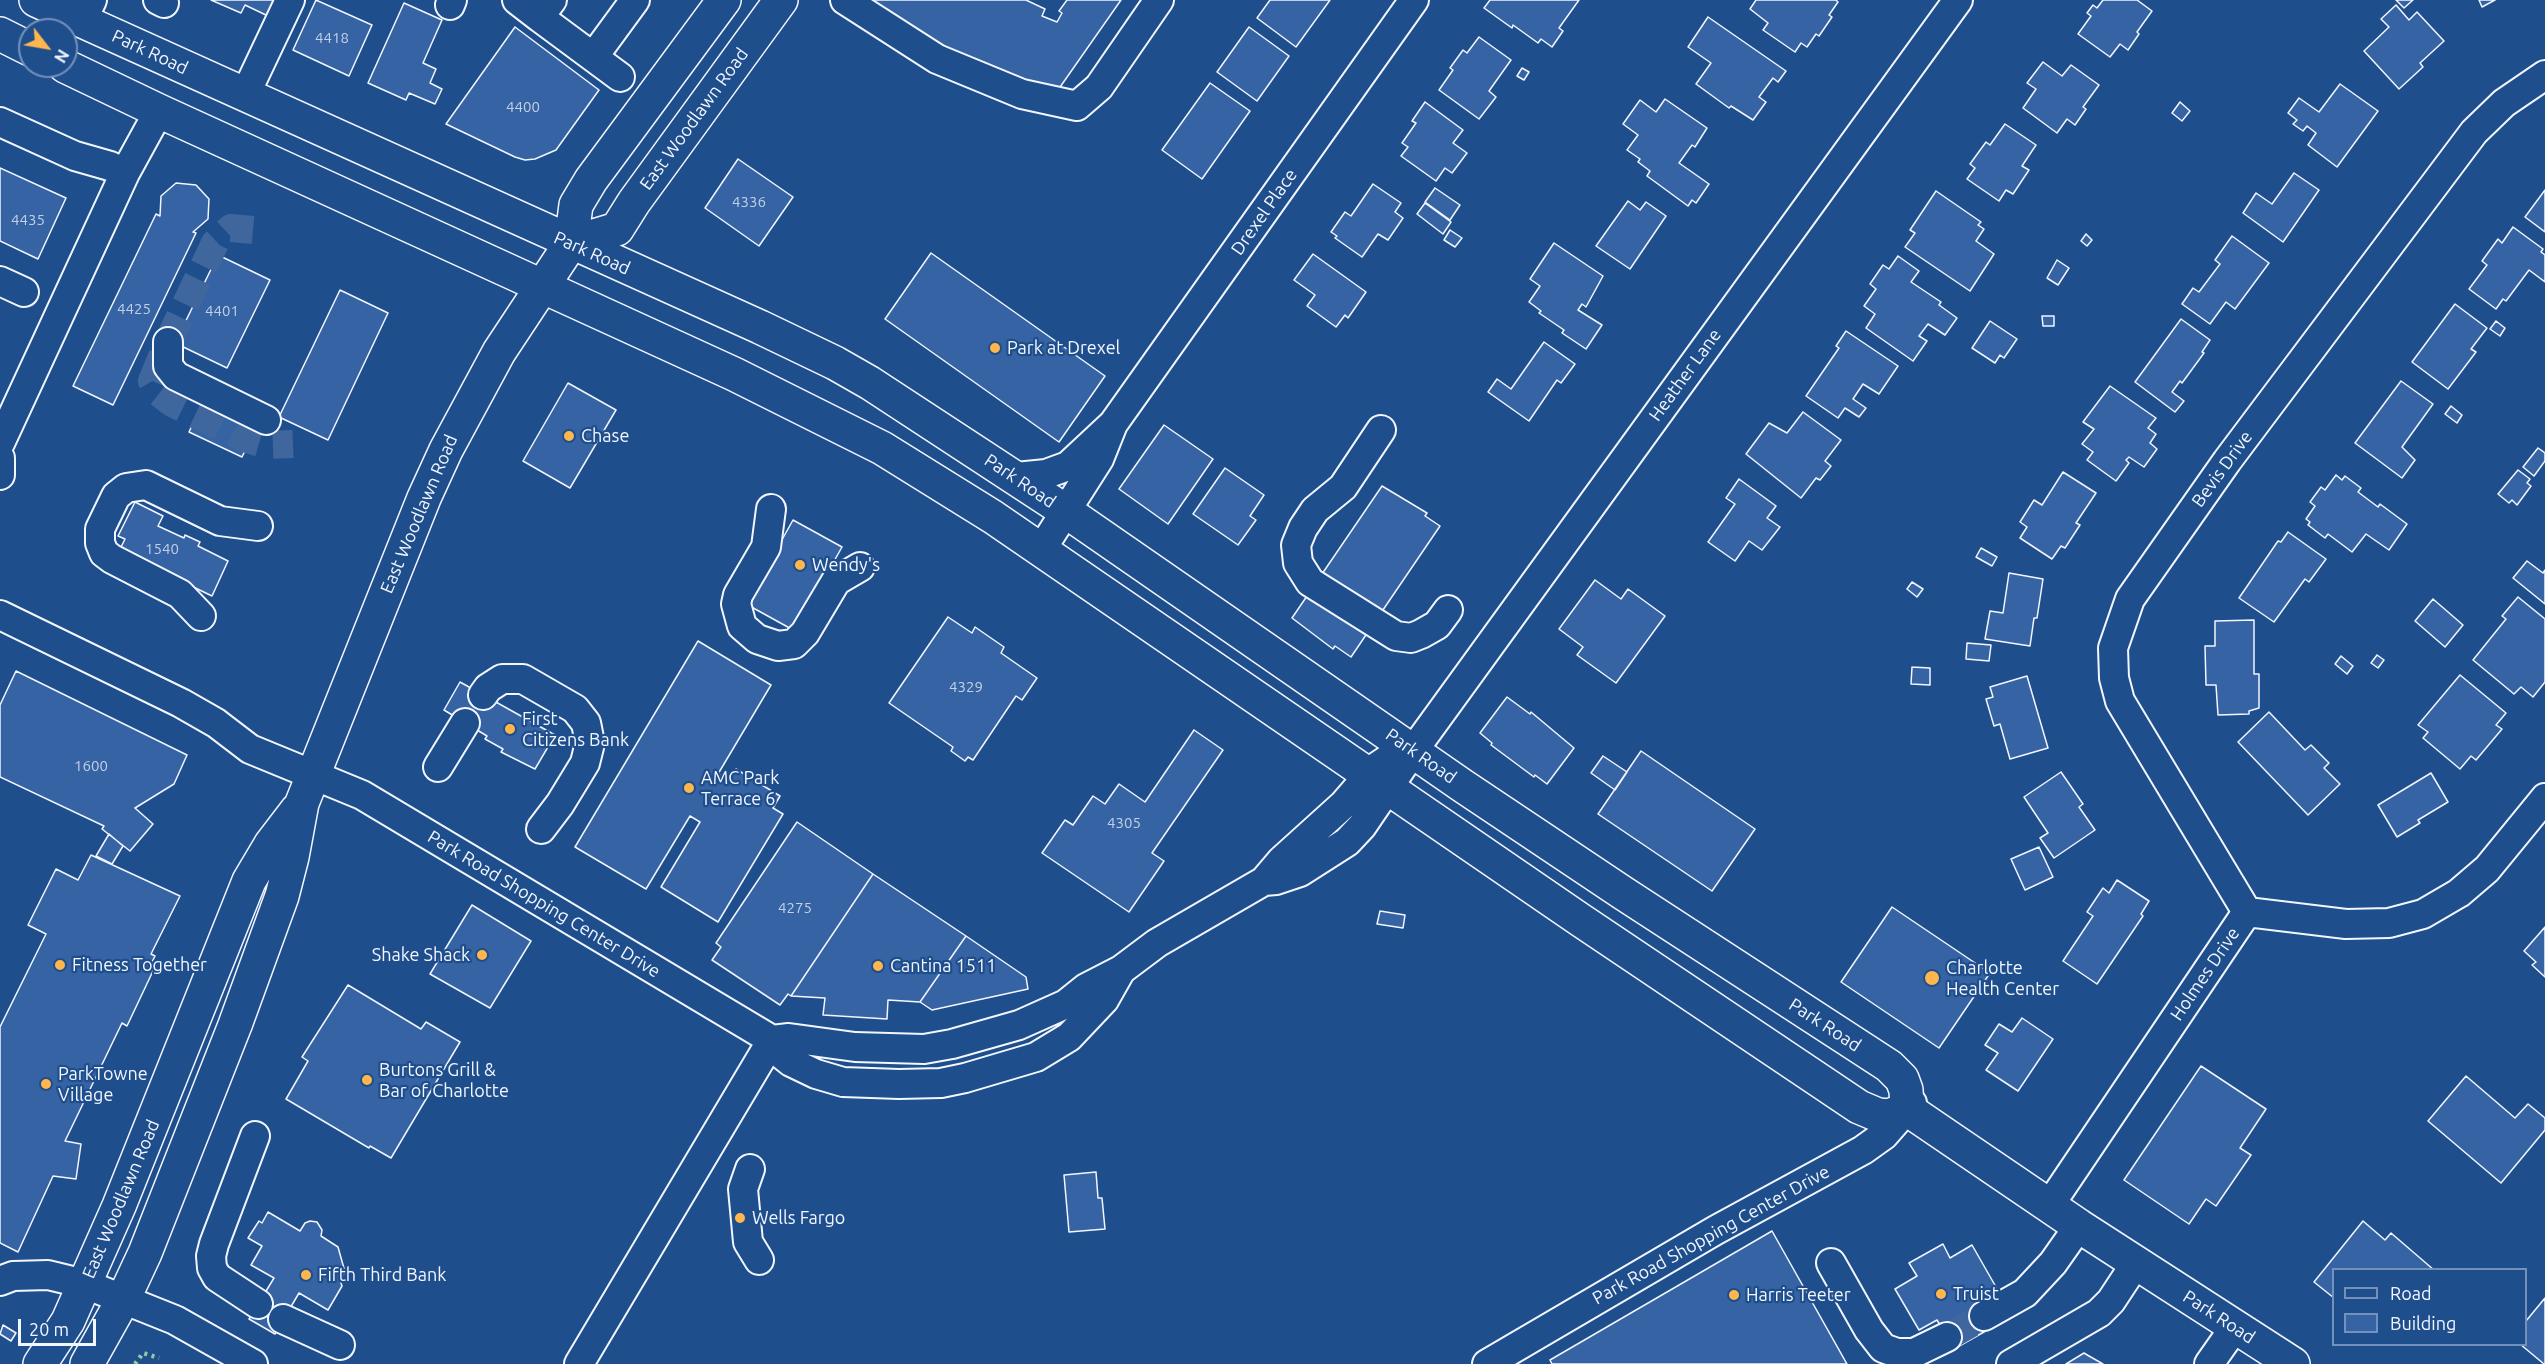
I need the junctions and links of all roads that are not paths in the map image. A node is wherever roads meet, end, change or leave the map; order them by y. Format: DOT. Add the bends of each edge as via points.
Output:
graph roads {
  1 [pos="36,0"];
  2 [pos="290,0"];
  3 [pos="517,0"];
  4 [pos="635,0"];
  5 [pos="781,0"];
  6 [pos="845,0"];
  7 [pos="1160,0"];
  8 [pos="1414,0"];
  9 [pos="1958,0"];
  10 [pos="718,8"];
  11 [pos="546,9"];
  12 [pos="87,10"];
  13 [pos="0,34"];
  14 [pos="18,43"];
  15 [pos="594,56"];
  16 [pos="78,72"];
  17 [pos="2545,75"];
  18 [pos="620,77"];
  19 [pos="244,95"];
  20 [pos="159,111"];
  21 [pos="0,122"];
  22 [pos="125,173"];
  23 [pos="571,243"];
  24 [pos="543,285"];
  25 [pos="168,342"];
  26 [pos="266,420"];
  27 [pos="1113,424"];
  28 [pos="1381,430"];
  29 [pos="0,443"];
  30 [pos="0,458"];
  31 [pos="0,475"];
  32 [pos="1016,477"];
  33 [pos="771,510"];
  34 [pos="1067,512"];
  35 [pos="258,526"];
  36 [pos="1041,550"];
  37 [pos="860,567"];
  38 [pos="1448,610"];
  39 [pos="0,615"];
  40 [pos="201,616"];
  41 [pos="483,695"];
  42 [pos="465,723"];
  43 [pos="1413,751"];
  44 [pos="438,767"];
  45 [pos="1378,782"];
  46 [pos="308,789"];
  47 [pos="2545,798"];
  48 [pos="541,829"];
  49 [pos="2247,912"];
  50 [pos="1121,970"];
  51 [pos="772,1040"];
  52 [pos="1914,1100"];
  53 [pos="255,1136"];
  54 [pos="750,1168"];
  55 [pos="2049,1206"];
  56 [pos="2079,1226"];
  57 [pos="759,1260"];
  58 [pos="1831,1263"];
  59 [pos="2136,1263"];
  60 [pos="0,1281"];
  61 [pos="85,1284"];
  62 [pos="124,1298"];
  63 [pos="258,1304"];
  64 [pos="1984,1316"];
  65 [pos="284,1320"];
  66 [pos="2235,1327"];
  67 [pos="1947,1337"];
  68 [pos="339,1345"];
  69 [pos="40,1364"];
  70 [pos="87,1364"];
  71 [pos="253,1364"];
  72 [pos="579,1364"];
  73 [pos="1486,1364"];
  74 [pos="2011,1364"];
  75 [pos="2209,1364"];
  76 [pos="2293,1364"];
  1 -- 12 [label="main road, Park Road"];
  2 -- 19 [label="street"];
  3 -- 11 [label="street"];
  4 -- 15 [label="street"];
  5 -- 23 [label="main road, East Woodlawn Road" via="617,229"];
  6 -- 7 [label="street" via="937,59 1022,94 1077,106 1099,87"];
  8 -- 27 [label="street, Drexel Place"];
  9 -- 43 [label="street, Heather Lane"];
  10 -- 23 [label="main road, East Woodlawn Road" via="591,180 576,205"];
  11 -- 15 [label="street"];
  12 -- 19 [label="main road, Park Road"];
  13 -- 14 [label="main road"];
  15 -- 18 [label="street"];
  16 -- 20 [label="main road"];
  17 -- 49 [label="street, Bevis Drive" via="2504,103 2474,132 2227,461 2130,598 2113,648 2120,701"];
  19 -- 23 [label="main road, Park Road"];
  20 -- 22 [label="street"];
  20 -- 24 [label="main road"];
  21 -- 22 [label="street" via="75,156"];
  22 -- 29 [label="street"];
  23 -- 24 [label="main road, East Woodlawn Road"];
  23 -- 32 [label="main road, Park Road" via="836,363"];
  24 -- 36 [label="main road" via="850,430 940,483"];
  24 -- 46 [label="main road, East Woodlawn Road" via="484,377 446,450"];
  25 -- 26 [label="street" via="168,366 176,376"];
  27 -- 32 [label="street, Drexel Place" via="1068,466 1046,474"];
  27 -- 34 [label="street, Drexel Place" via="1099,459"];
  28 -- 38 [label="street" via="1343,487 1315,510 1303,528 1296,545 1298,563 1310,582 1396,636 1411,638 1420,634 1437,625"];
  30 -- 31 [label="street"];
  32 -- 34 [label="main road, Park Road"];
  33 -- 37 [label="street" via="766,546 736,604 742,626 757,639 778,646 794,644 805,633 836,581"];
  34 -- 36 [label="street, Drexel Place"];
  34 -- 43 [label="main road, Park Road"];
  35 -- 40 [label="street" via="220,521 146,485 126,488 116,496 100,529 105,553 180,594"];
  36 -- 45 [label="main road"];
  39 -- 46 [label="street, Park Road Shopping Center Drive" via="181,703 216,723"];
  41 -- 48 [label="street" via="502,679 524,680 574,709 586,723 590,743 585,763"];
  42 -- 44 [label="street"];
  43 -- 45 [label="street, Park Road Shopping Center Drive"];
  43 -- 52 [label="main road, Park Road" via="1889,1066"];
  45 -- 50 [label="street, Park Road Shopping Center Drive" via="1344,804 1264,881 1157,943"];
  45 -- 52 [label="main road" via="1859,1107 1889,1116 1899,1114"];
  46 -- 51 [label="street, Park Road Shopping Center Drive" via="362,795"];
  46 -- 61 [label="main road, East Woodlawn Road" via="249,881"];
  46 -- 62 [label="main road, East Woodlawn Road" via="282,896 262,953"];
  47 -- 49 [label="street, Holmes Drive" via="2487,869 2459,893 2423,914 2389,923 2346,924"];
  49 -- 55 [label="street, Holmes Drive"];
  50 -- 51 [label="street, Park Road Shopping Center Drive" via="1055,1010 952,1044 904,1050 789,1038"];
  50 -- 51 [label="street, Park Road Shopping Center Drive" via="1104,1000 1069,1037 1036,1057 941,1083 843,1082 791,1062"];
  51 -- 72 [label="street"];
  52 -- 55 [label="main road, Park Road"];
  52 -- 73 [label="street, Park Road Shopping Center Drive" via="1884,1135 1863,1150"];
  53 -- 63 [label="street" via="211,1256 217,1277"];
  54 -- 57 [label="street" via="743,1189 747,1232 748,1242"];
  55 -- 56 [label="main road, Park Road"];
  56 -- 59 [label="main road, Park Road"];
  56 -- 64 [label="street" via="2025,1293"];
  58 -- 67 [label="street" via="1883,1348 1914,1353"];
  59 -- 66 [label="main road, Park Road"];
  59 -- 74 [label="street" via="2099,1314"];
  60 -- 61 [label="street" via="13,1276 48,1275"];
  61 -- 62 [label="street"];
  61 -- 69 [label="main road, East Woodlawn Road" via="61,1333"];
  62 -- 70 [label="main road, East Woodlawn Road"];
  62 -- 71 [label="street" via="175,1320"];
  65 -- 68 [label="street"];
  66 -- 75 [label="street"];
  66 -- 76 [label="main road, Park Road"];
}
